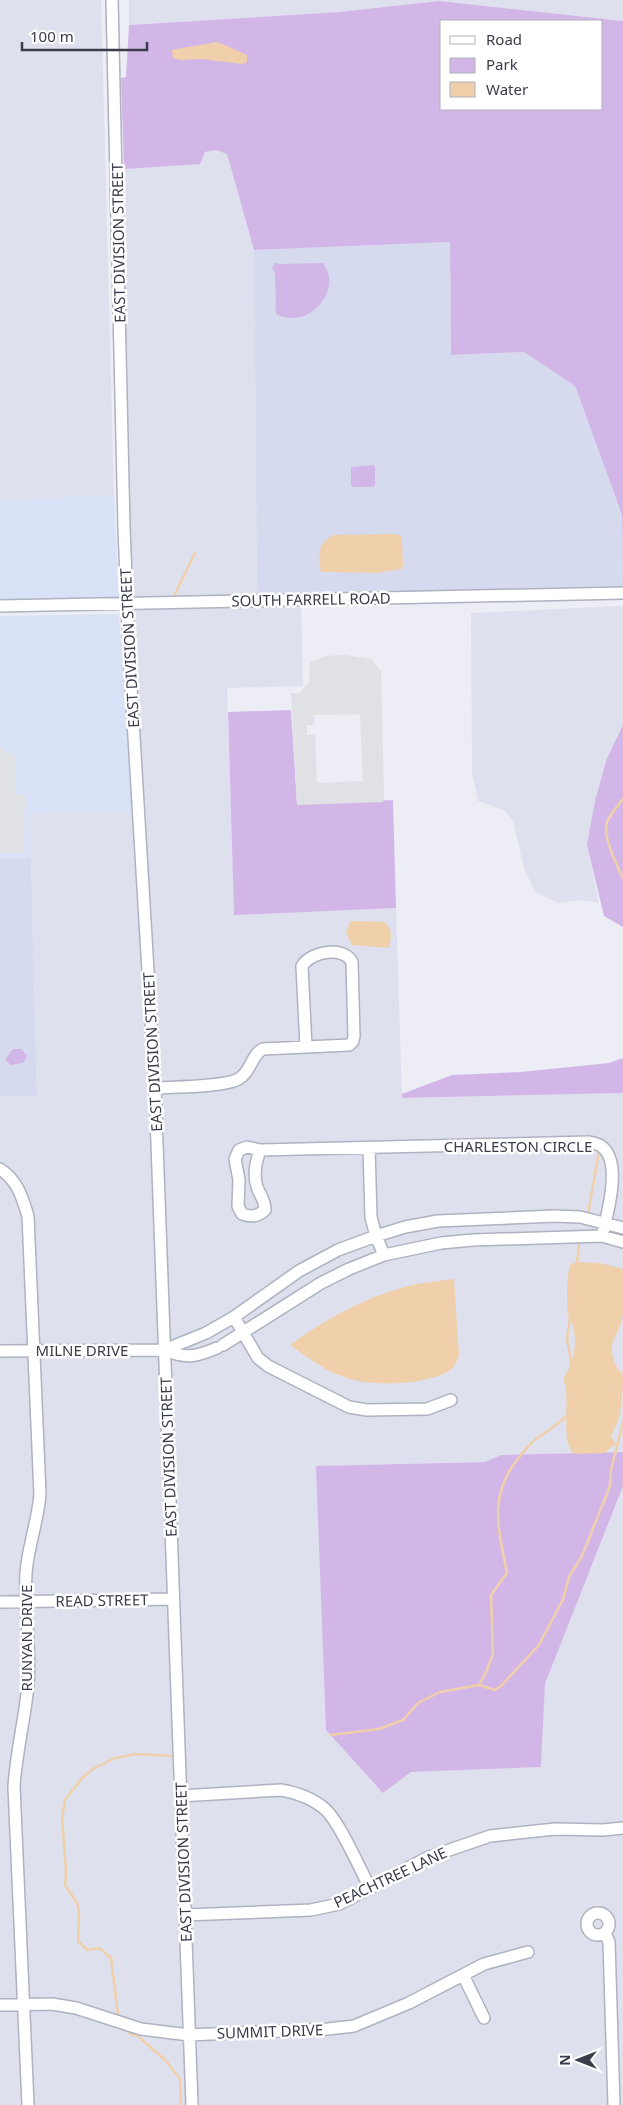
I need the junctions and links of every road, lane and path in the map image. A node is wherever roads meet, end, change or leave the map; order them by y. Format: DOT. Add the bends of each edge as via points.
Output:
graph roads {
  1 [pos="112,0"];
  2 [pos="623,593"];
  3 [pos="127,602"];
  4 [pos="0,606"];
  5 [pos="306,1047"];
  6 [pos="155,1088"];
  7 [pos="369,1148"];
  8 [pos="260,1150"];
  9 [pos="5,1172"];
  10 [pos="605,1222"];
  11 [pos="623,1228"];
  12 [pos="376,1236"];
  13 [pos="602,1236"];
  14 [pos="623,1242"];
  15 [pos="384,1255"];
  16 [pos="234,1317"];
  17 [pos="243,1333"];
  18 [pos="195,1337"];
  19 [pos="33,1350"];
  20 [pos="164,1350"];
  21 [pos="0,1351"];
  22 [pos="199,1354"];
  23 [pos="451,1400"];
  24 [pos="173,1599"];
  25 [pos="27,1601"];
  26 [pos="0,1602"];
  27 [pos="180,1796"];
  28 [pos="623,1828"];
  29 [pos="370,1888"];
  30 [pos="185,1915"];
  31 [pos="605,1933"];
  32 [pos="528,1952"];
  33 [pos="463,1975"];
  34 [pos="24,2004"];
  35 [pos="0,2005"];
  36 [pos="484,2018"];
  37 [pos="189,2035"];
  38 [pos="28,2105"];
  39 [pos="192,2105"];
  40 [pos="614,2105"];
  1 -- 3 [label="street, EAST DIVISION STREET"];
  2 -- 3 [label="street, SOUTH FARRELL ROAD"];
  3 -- 4 [label="street, SOUTH FARRELL ROAD"];
  3 -- 6 [label="street, EAST DIVISION STREET"];
  5 -- 5 [label="street" via="302,966 313,954 341,953 349,956 352,962 353,1041 349,1045"];
  5 -- 6 [label="street" via="264,1049 255,1053 246,1073 238,1080 224,1084"];
  6 -- 20 [label="street, EAST DIVISION STREET"];
  7 -- 8 [label="street, CHARLESTON CIRCLE"];
  7 -- 10 [label="street, CHARLESTON CIRCLE" via="596,1144 609,1155 613,1167 613,1191"];
  7 -- 12 [label="street" via="371,1217"];
  8 -- 8 [label="street, CHARLESTON CIRCLE" via="247,1147 239,1150 235,1160 239,1180 238,1206 242,1214 251,1216 264,1210 265,1202 255,1174"];
  9 -- 19 [label="street, RUNYAN DRIVE" via="21,1193 28,1216"];
  10 -- 11 [label="street"];
  10 -- 12 [label="street" via="580,1217 475,1218 438,1221"];
  10 -- 13 [label="street, CHARLESTON CIRCLE"];
  12 -- 15 [label="street"];
  12 -- 16 [label="street" via="338,1250 299,1271"];
  13 -- 14 [label="street"];
  13 -- 15 [label="street" via="440,1242"];
  15 -- 17 [label="street" via="321,1283"];
  16 -- 17 [label="street"];
  16 -- 18 [label="street"];
  17 -- 22 [label="street"];
  17 -- 23 [label="street" via="258,1358 268,1366 350,1408 427,1408"];
  18 -- 20 [label="street"];
  18 -- 22 [label="street"];
  19 -- 20 [label="street, MILNE DRIVE"];
  19 -- 21 [label="street, MILNE DRIVE"];
  19 -- 25 [label="street, RUNYAN DRIVE" via="40,1494 39,1515 28,1554"];
  20 -- 22 [label="street" via="182,1357"];
  20 -- 24 [label="street, EAST DIVISION STREET"];
  24 -- 25 [label="street, READ STREET"];
  24 -- 27 [label="street, EAST DIVISION STREET"];
  25 -- 26 [label="street, READ STREET"];
  25 -- 34 [label="street, RUNYAN DRIVE" via="28,1685 14,1787"];
  27 -- 29 [label="street" via="281,1790 312,1799 328,1812"];
  27 -- 30 [label="street, EAST DIVISION STREET"];
  28 -- 29 [label="street, PEACHTREE LANE" via="556,1829 490,1836 430,1856"];
  29 -- 30 [label="street, PEACHTREE LANE" via="339,1904 311,1910"];
  30 -- 37 [label="street, EAST DIVISION STREET"];
  31 -- 40 [label="street" via="609,1942"];
  32 -- 33 [label="street, SUMMIT DRIVE" via="503,1957"];
  33 -- 36 [label="street"];
  33 -- 37 [label="street, SUMMIT DRIVE" via="354,2026"];
  34 -- 35 [label="street, SUMMIT DRIVE"];
  34 -- 37 [label="street, SUMMIT DRIVE" via="76,2008 141,2029"];
  34 -- 38 [label="street, RUNYAN DRIVE"];
  37 -- 39 [label="street, EAST DIVISION STREET"];
}
